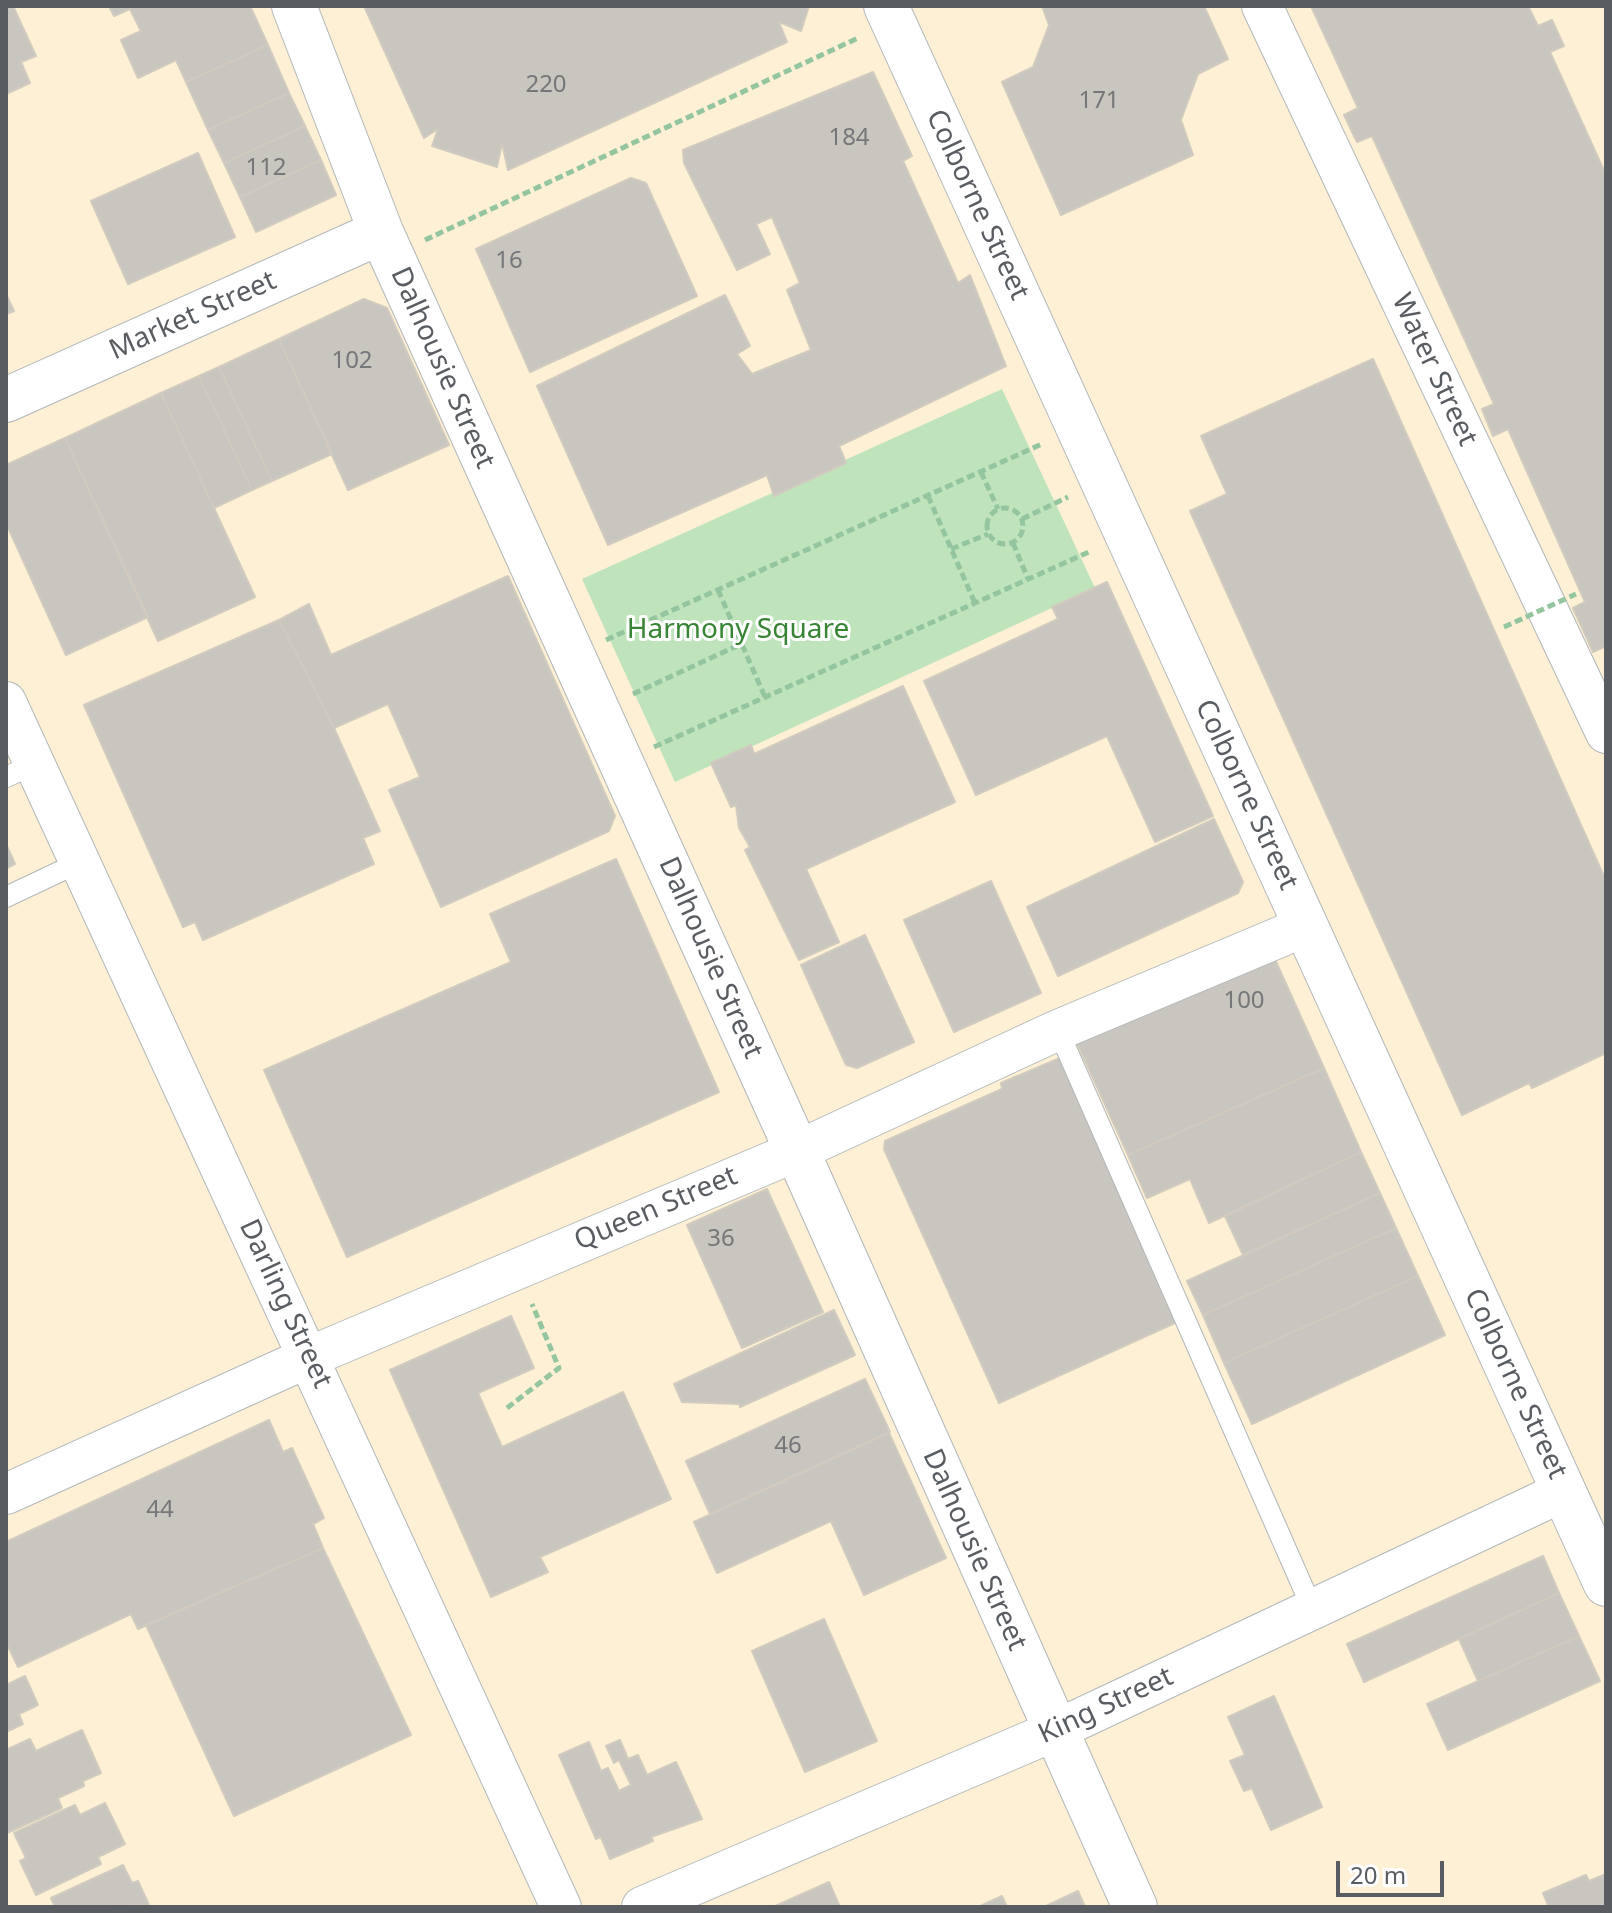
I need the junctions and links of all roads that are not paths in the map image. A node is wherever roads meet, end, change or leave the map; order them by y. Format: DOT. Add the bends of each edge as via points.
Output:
graph roads {
  1 [pos="294,6"];
  2 [pos="1262,6"];
  3 [pos="889,11"];
  4 [pos="386,245"];
  5 [pos="6,400"];
  6 [pos="6,702"];
  7 [pos="1606,733"];
  8 [pos="20,771"];
  9 [pos="80,862"];
  10 [pos="6,897"];
  11 [pos="1306,926"];
  12 [pos="1058,1030"];
  13 [pos="797,1151"];
  14 [pos="309,1357"];
  15 [pos="1564,1491"];
  16 [pos="6,1494"];
  17 [pos="1606,1584"];
  18 [pos="1312,1608"];
  19 [pos="1054,1731"];
  20 [pos="561,1907"];
  21 [pos="642,1907"];
  22 [pos="1135,1907"];
  1 -- 4 [label="main road, Dalhousie Street"];
  2 -- 7 [label="street, Water Street"];
  3 -- 11 [label="main road, Colborne Street"];
  4 -- 5 [label="main road, Market Street"];
  4 -- 13 [label="main road, Dalhousie Street"];
  6 -- 8 [label="street, Darling Street"];
  8 -- 9 [label="street, Darling Street"];
  9 -- 10 [label="lane"];
  9 -- 14 [label="street, Darling Street"];
  11 -- 12 [label="street, Queen Street"];
  11 -- 15 [label="main road, Colborne Street"];
  12 -- 13 [label="street, Queen Street"];
  12 -- 18 [label="lane"];
  13 -- 14 [label="street, Queen Street"];
  13 -- 19 [label="main road, Dalhousie Street"];
  14 -- 16 [label="street, Queen Street"];
  14 -- 20 [label="street, Darling Street"];
  15 -- 17 [label="main road, Colborne Street"];
  15 -- 18 [label="street, King Street"];
  18 -- 19 [label="street, King Street"];
  19 -- 21 [label="street, King Street"];
  19 -- 22 [label="main road, Dalhousie Street"];
}
